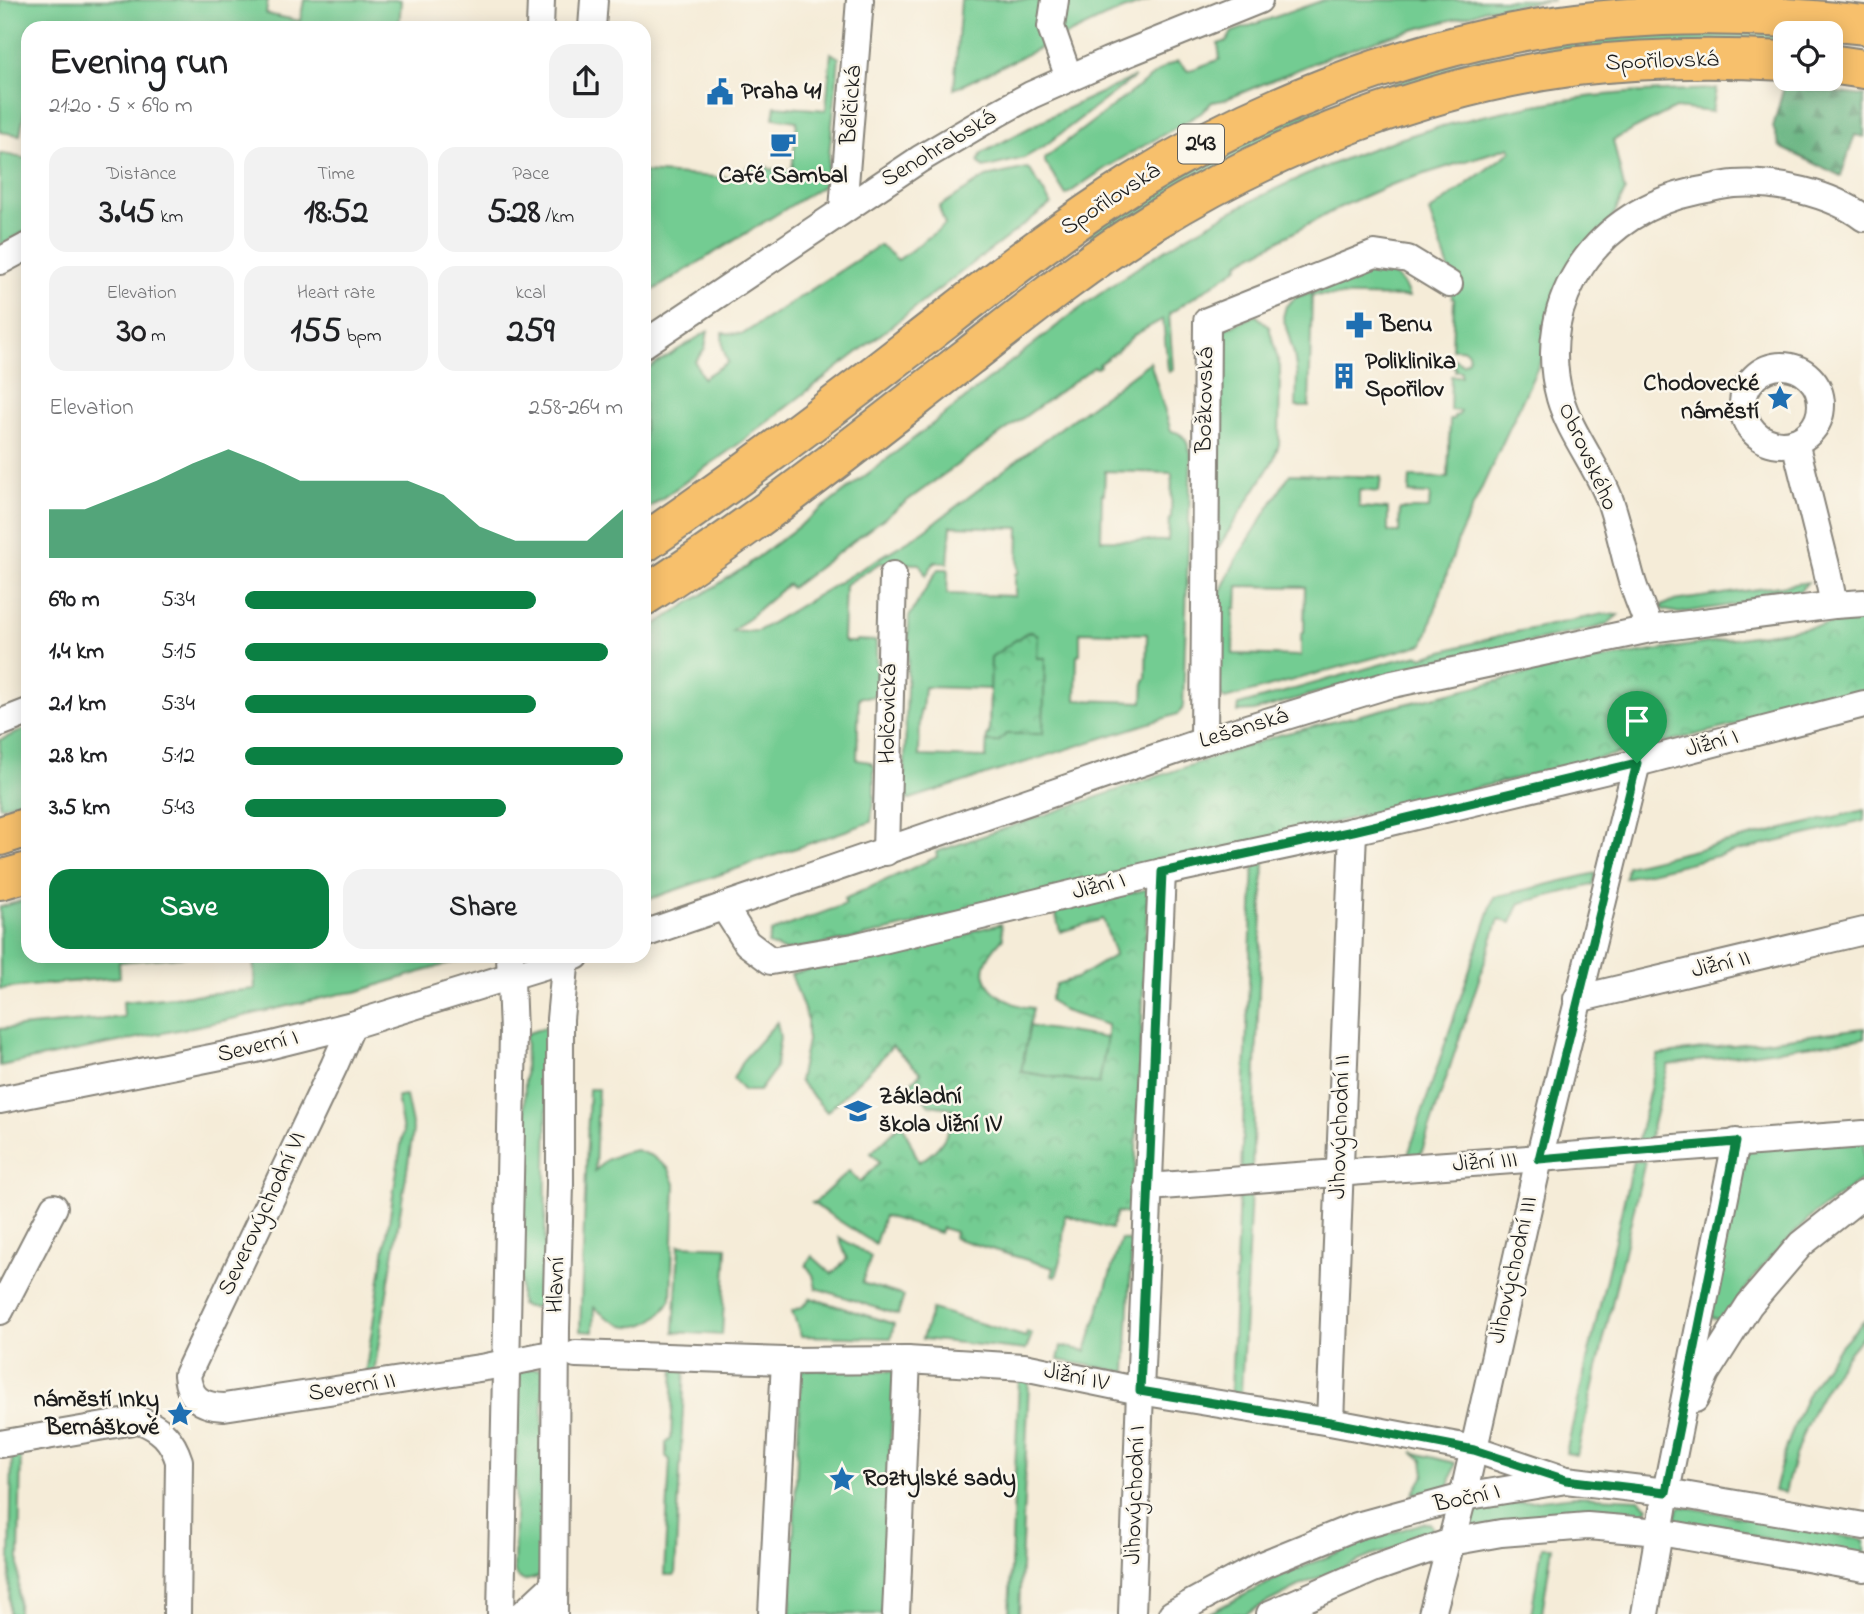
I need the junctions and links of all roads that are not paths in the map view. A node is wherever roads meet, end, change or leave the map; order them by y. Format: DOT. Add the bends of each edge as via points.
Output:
graph roads {
  1 [pos="541,0"];
  2 [pos="594,0"];
  3 [pos="860,0"];
  4 [pos="1055,0"];
  5 [pos="1259,0"];
  6 [pos="540,21"];
  7 [pos="592,21"];
  8 [pos="1864,25"];
  9 [pos="1773,61"];
  10 [pos="1843,66"];
  11 [pos="1864,69"];
  12 [pos="1069,78"];
  13 [pos="843,209"];
  14 [pos="1864,218"];
  15 [pos="21,250"];
  16 [pos="0,261"];
  17 [pos="1449,284"];
  18 [pos="701,304"];
  19 [pos="651,318"];
  20 [pos="651,339"];
  21 [pos="1795,442"];
  22 [pos="651,538"];
  23 [pos="892,575"];
  24 [pos="651,591"];
  25 [pos="1864,603"];
  26 [pos="1834,605"];
  27 [pos="1650,629"];
  28 [pos="1864,704"];
  29 [pos="21,715"];
  30 [pos="0,723"];
  31 [pos="1204,741"];
  32 [pos="1637,763"];
  33 [pos="21,829"];
  34 [pos="1353,831"];
  35 [pos="0,836"];
  36 [pos="886,852"];
  37 [pos="1162,872"];
  38 [pos="21,874"];
  39 [pos="0,880"];
  40 [pos="724,907"];
  41 [pos="651,930"];
  42 [pos="1864,931"];
  43 [pos="530,963"];
  44 [pos="568,963"];
  45 [pos="510,966"];
  46 [pos="1577,999"];
  47 [pos="352,1025"];
  48 [pos="0,1101"];
  49 [pos="1864,1134"];
  50 [pos="1736,1142"];
  51 [pos="1539,1159"];
  52 [pos="1339,1173"];
  53 [pos="1148,1187"];
  54 [pos="1864,1194"];
  55 [pos="54,1207"];
  56 [pos="0,1311"];
  57 [pos="566,1354"];
  58 [pos="907,1360"];
  59 [pos="785,1361"];
  60 [pos="505,1363"];
  61 [pos="1140,1391"];
  62 [pos="200,1401"];
  63 [pos="1330,1422"];
  64 [pos="1678,1436"];
  65 [pos="0,1444"];
  66 [pos="1474,1450"];
  67 [pos="1566,1480"];
  68 [pos="1666,1492"];
  69 [pos="1463,1497"];
  70 [pos="1864,1526"];
  71 [pos="1660,1532"];
  72 [pos="1451,1542"];
  73 [pos="1864,1568"];
  74 [pos="554,1585"];
  75 [pos="177,1614"];
  76 [pos="501,1614"];
  77 [pos="523,1614"];
  78 [pos="554,1614"];
  79 [pos="772,1614"];
  80 [pos="896,1614"];
  81 [pos="1132,1614"];
  82 [pos="1172,1614"];
  83 [pos="1270,1614"];
  84 [pos="1432,1614"];
  85 [pos="1646,1614"];
  1 -- 6 [label="street"];
  2 -- 7 [label="street"];
  3 -- 13 [label="street, Bělčická"];
  4 -- 12 [label="street" via="1051,27"];
  5 -- 12 [label="street, Senohrabská"];
  8 -- 22 [label="highway, Spořilovská / 243" via="1734,16 1667,16 1566,25 1405,61 1281,106 1200,145 1104,202 779,448"];
  9 -- 24 [label="highway, Spořilovská / 243" via="1638,61 1541,72 1415,103 1262,161 1160,218 1079,272 760,517"];
  10 -- 11 [label="highway"];
  12 -- 13 [label="street, Senohrabská" via="998,113"];
  13 -- 18 [label="street, Senohrabská"];
  14 -- 27 [label="street, Obrovského" via="1805,191 1733,184 1685,193 1644,209 1594,247 1576,272 1556,328 1553,359 1560,399 1609,499"];
  15 -- 16 [label="street"];
  17 -- 31 [label="street, Božkovská" via="1408,259 1375,254 1207,321"];
  18 -- 19 [label="street"];
  18 -- 20 [label="street, Senohrabská"];
  21 -- 26 [label="street"];
  23 -- 36 [label="street, Holčovická"];
  25 -- 26 [label="street, Lešanská"];
  26 -- 27 [label="street, Lešanská"];
  27 -- 31 [label="street, Lešanská" via="1388,685"];
  28 -- 32 [label="street, Jižní I"];
  29 -- 30 [label="street"];
  31 -- 36 [label="street, Lešanská"];
  32 -- 34 [label="street, Jižní I"];
  32 -- 46 [label="street, Jihovýchodní III"];
  33 -- 35 [label="highway"];
  34 -- 37 [label="street, Jižní I"];
  34 -- 52 [label="street, Jihovýchodní II"];
  36 -- 40 [label="street, Lešanská"];
  37 -- 40 [label="street, Jižní I" via="854,947 771,961 747,943"];
  37 -- 53 [label="street, Jihovýchodní I"];
  38 -- 39 [label="highway"];
  40 -- 41 [label="street, Lešanská"];
  42 -- 46 [label="street, Jižní II"];
  43 -- 45 [label="street, Severní I"];
  44 -- 57 [label="street, Hlavní" via="560,1019"];
  45 -- 47 [label="street, Severní I"];
  45 -- 60 [label="street, Hlavní" via="513,1032"];
  46 -- 51 [label="street, Jihovýchodní III"];
  47 -- 48 [label="street, Severní I"];
  47 -- 62 [label="street, Severovýchodní VI" via="187,1375 192,1394"];
  49 -- 50 [label="street, Jižní III"];
  50 -- 51 [label="street, Jižní III"];
  50 -- 64 [label="street"];
  51 -- 52 [label="street, Jižní III"];
  51 -- 66 [label="street, Jihovýchodní III"];
  52 -- 53 [label="street, Jižní III"];
  52 -- 63 [label="street, Jihovýchodní II"];
  53 -- 61 [label="street, Jihovýchodní I"];
  54 -- 64 [label="street" via="1801,1244 1749,1305 1706,1373"];
  55 -- 56 [label="street"];
  57 -- 59 [label="street, Jižní IV"];
  57 -- 60 [label="street, Severní II"];
  57 -- 74 [label="street, Hlavní"];
  58 -- 59 [label="street, Jižní IV"];
  58 -- 61 [label="street, Jižní IV" via="1024,1367"];
  58 -- 80 [label="street"];
  59 -- 79 [label="street"];
  60 -- 62 [label="street, Severní II" via="224,1407"];
  60 -- 76 [label="street, Hlavní"];
  61 -- 63 [label="street, Jižní IV"];
  61 -- 81 [label="street, Jihovýchodní I"];
  63 -- 66 [label="street, Jižní IV"];
  64 -- 68 [label="street"];
  65 -- 75 [label="street" via="139,1420 165,1434 179,1461"];
  66 -- 67 [label="street, Jižní IV"];
  66 -- 69 [label="street, Jihovýchodní III"];
  67 -- 68 [label="street, Boční I"];
  67 -- 69 [label="street, Boční I"];
  68 -- 70 [label="street, Boční I"];
  68 -- 71 [label="street"];
  69 -- 72 [label="street, Jihovýchodní III"];
  69 -- 82 [label="street, Boční I" via="1357,1527 1264,1564"];
  71 -- 72 [label="street, Boční I" via="1587,1526"];
  71 -- 73 [label="street, Boční I"];
  71 -- 85 [label="street"];
  72 -- 83 [label="street, Boční I" via="1373,1569"];
  72 -- 84 [label="street, Jihovýchodní III"];
  74 -- 77 [label="street"];
  74 -- 78 [label="street, Hlavní"];
}
